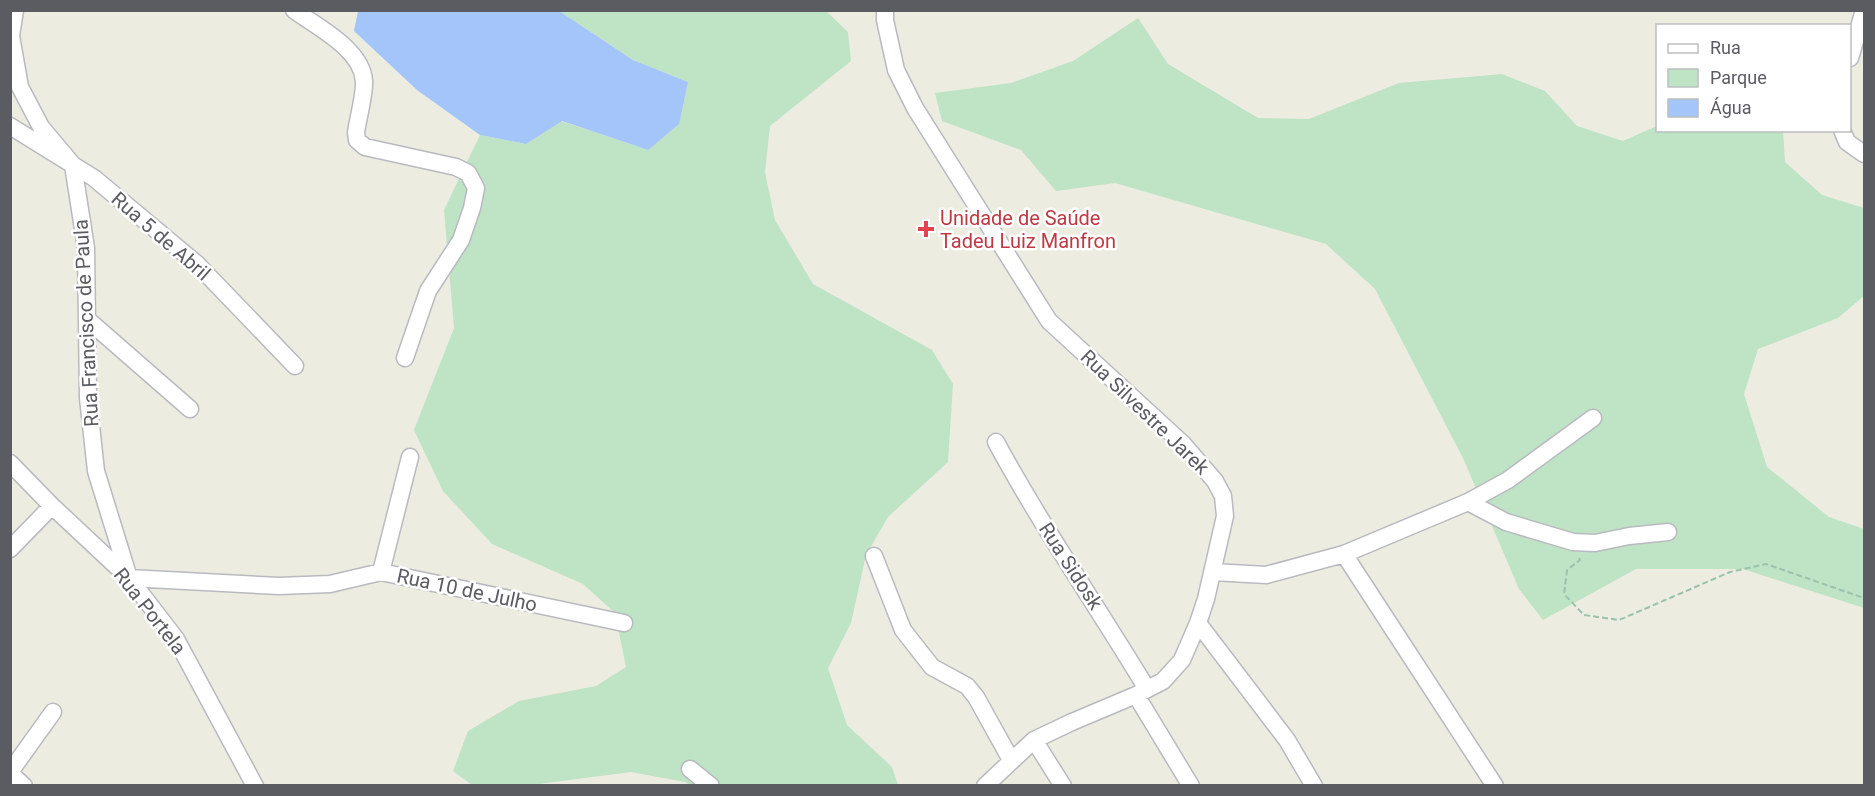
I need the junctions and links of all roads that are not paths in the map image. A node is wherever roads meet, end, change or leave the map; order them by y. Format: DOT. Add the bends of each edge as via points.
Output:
graph roads {
  1 [pos="15,10"];
  2 [pos="294,10"];
  3 [pos="885,10"];
  4 [pos="1864,10"];
  5 [pos="1851,55"];
  6 [pos="10,126"];
  7 [pos="1843,132"];
  8 [pos="1864,154"];
  9 [pos="73,165"];
  10 [pos="88,320"];
  11 [pos="405,358"];
  12 [pos="295,366"];
  13 [pos="190,409"];
  14 [pos="1593,418"];
  15 [pos="996,442"];
  16 [pos="410,457"];
  17 [pos="10,463"];
  18 [pos="1468,502"];
  19 [pos="52,506"];
  20 [pos="1668,532"];
  21 [pos="10,549"];
  22 [pos="1344,554"];
  23 [pos="874,556"];
  24 [pos="381,572"];
  25 [pos="1213,572"];
  26 [pos="129,578"];
  27 [pos="624,623"];
  28 [pos="1198,623"];
  29 [pos="1141,692"];
  30 [pos="53,712"];
  31 [pos="1034,740"];
  32 [pos="1011,760"];
  33 [pos="690,769"];
  34 [pos="10,773"];
  35 [pos="24,786"];
  36 [pos="255,786"];
  37 [pos="711,786"];
  38 [pos="985,786"];
  39 [pos="1063,786"];
  40 [pos="1191,786"];
  41 [pos="1314,786"];
  42 [pos="1495,786"];
  1 -- 9 [label="street" via="11,36 20,87 40,127"];
  2 -- 11 [label="street" via="344,45 358,62 364,81 357,140 365,147 456,167 468,173 476,188 461,240 428,291"];
  3 -- 25 [label="street, Rua Silvestre Jarek" via="896,70 915,108 1049,321 1183,444 1215,481 1223,496 1225,516"];
  4 -- 5 [label="street"];
  6 -- 9 [label="street, Rua 5 de Abril"];
  7 -- 8 [label="street" via="1847,142"];
  9 -- 10 [label="street, Rua Francisco de Paula" via="86,248"];
  9 -- 12 [label="street, Rua 5 de Abril" via="197,264"];
  10 -- 13 [label="street"];
  10 -- 26 [label="street, Rua Francisco de Paula" via="88,398 96,471"];
  14 -- 18 [label="street" via="1508,480"];
  15 -- 29 [label="street, Rua Sidosk" via="1108,624"];
  16 -- 24 [label="street"];
  17 -- 19 [label="street, Rua Portela"];
  18 -- 20 [label="street" via="1506,522 1574,542 1595,543"];
  18 -- 22 [label="street"];
  19 -- 21 [label="street"];
  19 -- 26 [label="street, Rua Portela"];
  22 -- 25 [label="street" via="1266,576"];
  22 -- 42 [label="street"];
  23 -- 32 [label="street" via="903,630 932,667 967,687 976,697"];
  24 -- 26 [label="street, Rua 10 de Julho" via="330,584 279,586"];
  24 -- 27 [label="street, Rua 10 de Julho"];
  25 -- 28 [label="street, Rua Silvestre Jarek"];
  26 -- 36 [label="street, Rua Portela" via="177,639"];
  28 -- 29 [label="street, Rua Silvestre Jarek" via="1182,660 1163,681"];
  28 -- 41 [label="street" via="1287,740"];
  29 -- 31 [label="street, Rua Silvestre Jarek"];
  29 -- 40 [label="street, Rua Sidosk"];
  30 -- 34 [label="street"];
  31 -- 32 [label="street, Rua Silvestre Jarek"];
  31 -- 39 [label="street"];
  32 -- 38 [label="street, Rua Silvestre Jarek"];
  33 -- 37 [label="street"];
  34 -- 35 [label="street"];
}
